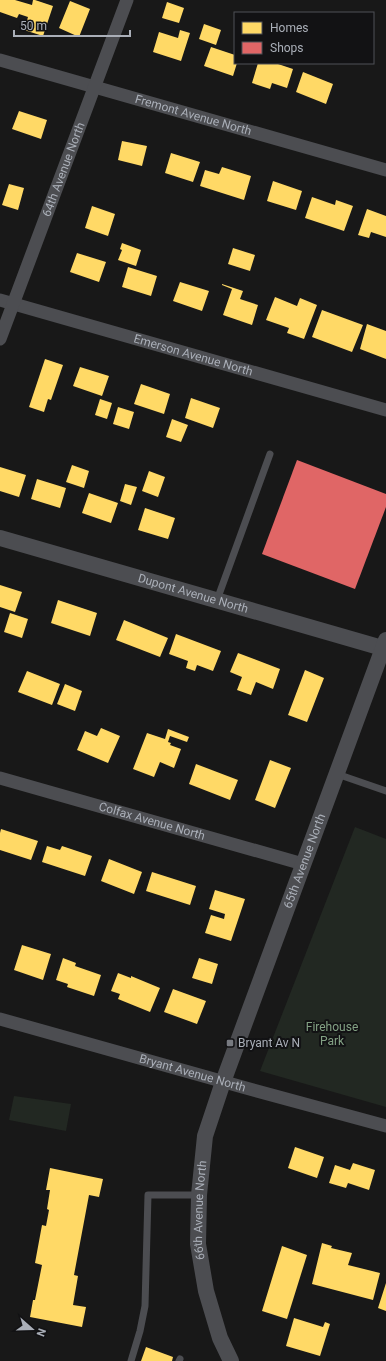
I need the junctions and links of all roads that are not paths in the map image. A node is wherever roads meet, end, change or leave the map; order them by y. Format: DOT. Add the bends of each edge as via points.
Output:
graph roads {
  1 [pos="127,0"];
  2 [pos="0,60"];
  3 [pos="95,87"];
  4 [pos="386,170"];
  5 [pos="0,300"];
  6 [pos="13,304"];
  7 [pos="0,340"];
  8 [pos="386,410"];
  9 [pos="270,454"];
  10 [pos="0,538"];
  11 [pos="217,600"];
  12 [pos="385,646"];
  13 [pos="336,774"];
  14 [pos="0,778"];
  15 [pos="386,791"];
  16 [pos="303,864"];
  17 [pos="0,1019"];
  18 [pos="223,1082"];
  19 [pos="386,1126"];
  20 [pos="199,1195"];
  21 [pos="131,1361"];
  22 [pos="231,1361"];
  1 -- 3 [label="street, 64th Avenue North"];
  2 -- 3 [label="street, Fremont Avenue North"];
  3 -- 4 [label="street, Fremont Avenue North"];
  3 -- 6 [label="street, 64th Avenue North"];
  5 -- 6 [label="street, Emerson Avenue North"];
  6 -- 7 [label="street, 64th Avenue North"];
  6 -- 8 [label="street, Emerson Avenue North"];
  9 -- 11 [label="lane"];
  10 -- 11 [label="street, Dupont Avenue North"];
  11 -- 12 [label="street, Dupont Avenue North"];
  12 -- 13 [label="street, 65th Avenue North"];
  13 -- 15 [label="lane"];
  13 -- 16 [label="street, 65th Avenue North"];
  14 -- 16 [label="street, Colfax Avenue North"];
  16 -- 18 [label="street, 65th Avenue North"];
  17 -- 18 [label="street, Bryant Avenue North"];
  18 -- 19 [label="street, Bryant Avenue North"];
  18 -- 20 [label="street, 66th Avenue North" via="205,1136"];
  20 -- 21 [label="lane" via="148,1196 145,1306"];
  20 -- 22 [label="street, 66th Avenue North" via="198,1244 206,1291 220,1338"];
}
